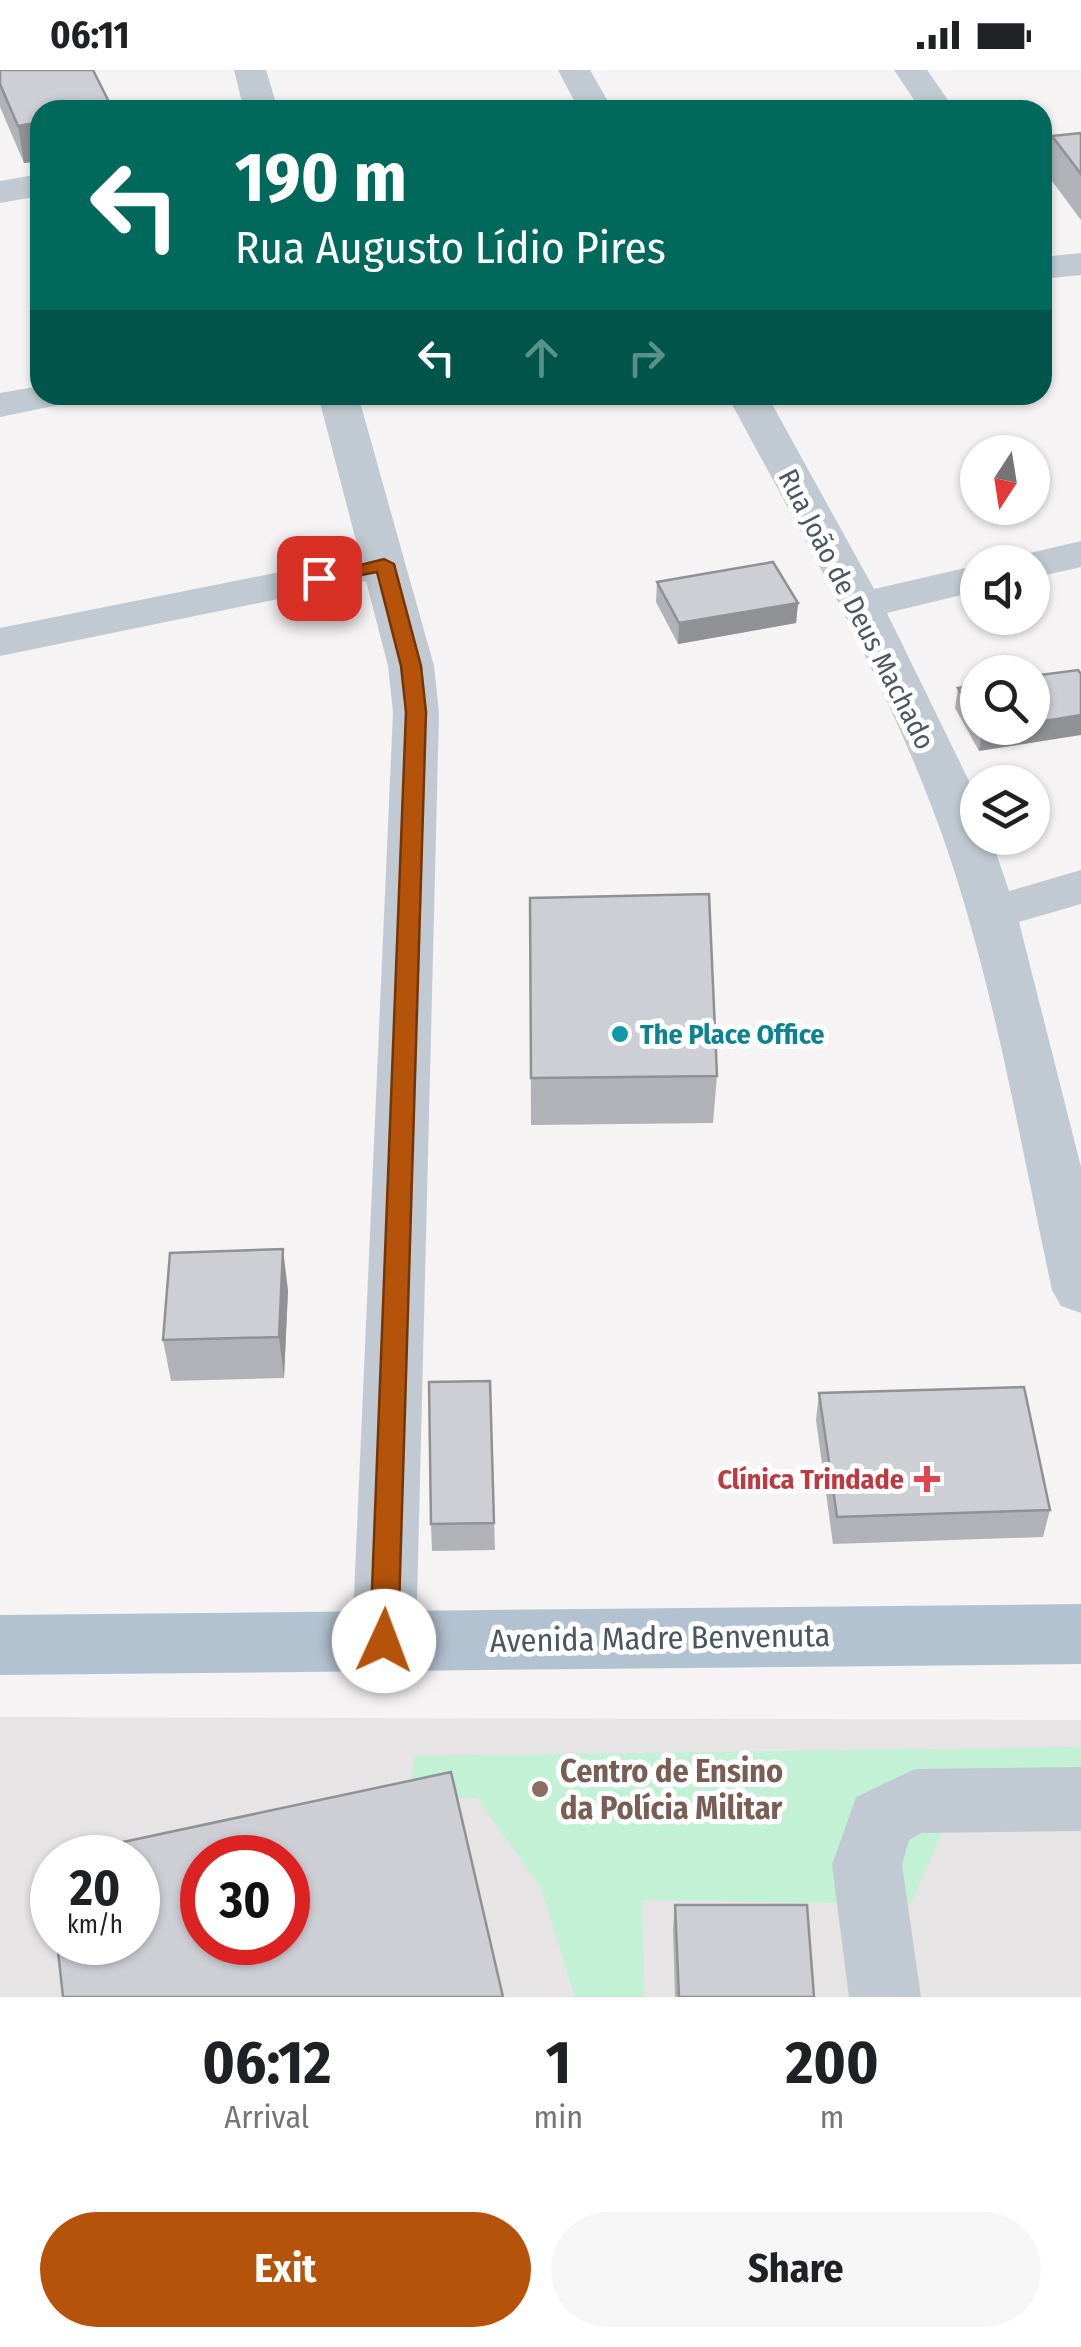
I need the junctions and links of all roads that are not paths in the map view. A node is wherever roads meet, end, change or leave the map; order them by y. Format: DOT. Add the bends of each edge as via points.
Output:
graph roads {
  1 [pos="250,70"];
  2 [pos="574,70"];
  3 [pos="910,70"];
  4 [pos="258,100"];
  5 [pos="590,100"];
  6 [pos="931,100"];
  7 [pos="30,186"];
  8 [pos="0,192"];
  9 [pos="30,400"];
  10 [pos="341,405"];
  11 [pos="753,405"];
  12 [pos="0,406"];
  13 [pos="1081,554"];
  14 [pos="1050,561"];
  15 [pos="384,564"];
  16 [pos="960,582"];
  17 [pos="860,606"];
  18 [pos="0,642"];
  19 [pos="1081,887"];
  20 [pos="992,913"];
  21 [pos="1081,1290"];
  22 [pos="1081,1634"];
  23 [pos="384,1641"];
  24 [pos="0,1644"];
  25 [pos="1081,1798"];
  26 [pos="885,1997"];
  1 -- 4 [label="street"];
  2 -- 5 [label="street"];
  3 -- 6 [label="street"];
  7 -- 8 [label="street"];
  9 -- 12 [label="street"];
  10 -- 15 [label="street"];
  11 -- 17 [label="street, Rua João de Deus Machado"];
  13 -- 14 [label="street"];
  15 -- 18 [label="street"];
  15 -- 23 [label="street" via="416,712"];
  16 -- 17 [label="street"];
  17 -- 20 [label="street, Rua João de Deus Machado" via="958,819"];
  19 -- 20 [label="street"];
  20 -- 21 [label="street, Rua João de Deus Machado"];
  22 -- 23 [label="main road, Avenida Madre Benvenuta"];
  23 -- 24 [label="main road, Avenida Madre Benvenuta"];
  25 -- 26 [label="street" via="915,1802 880,1820 867,1865"];
}
